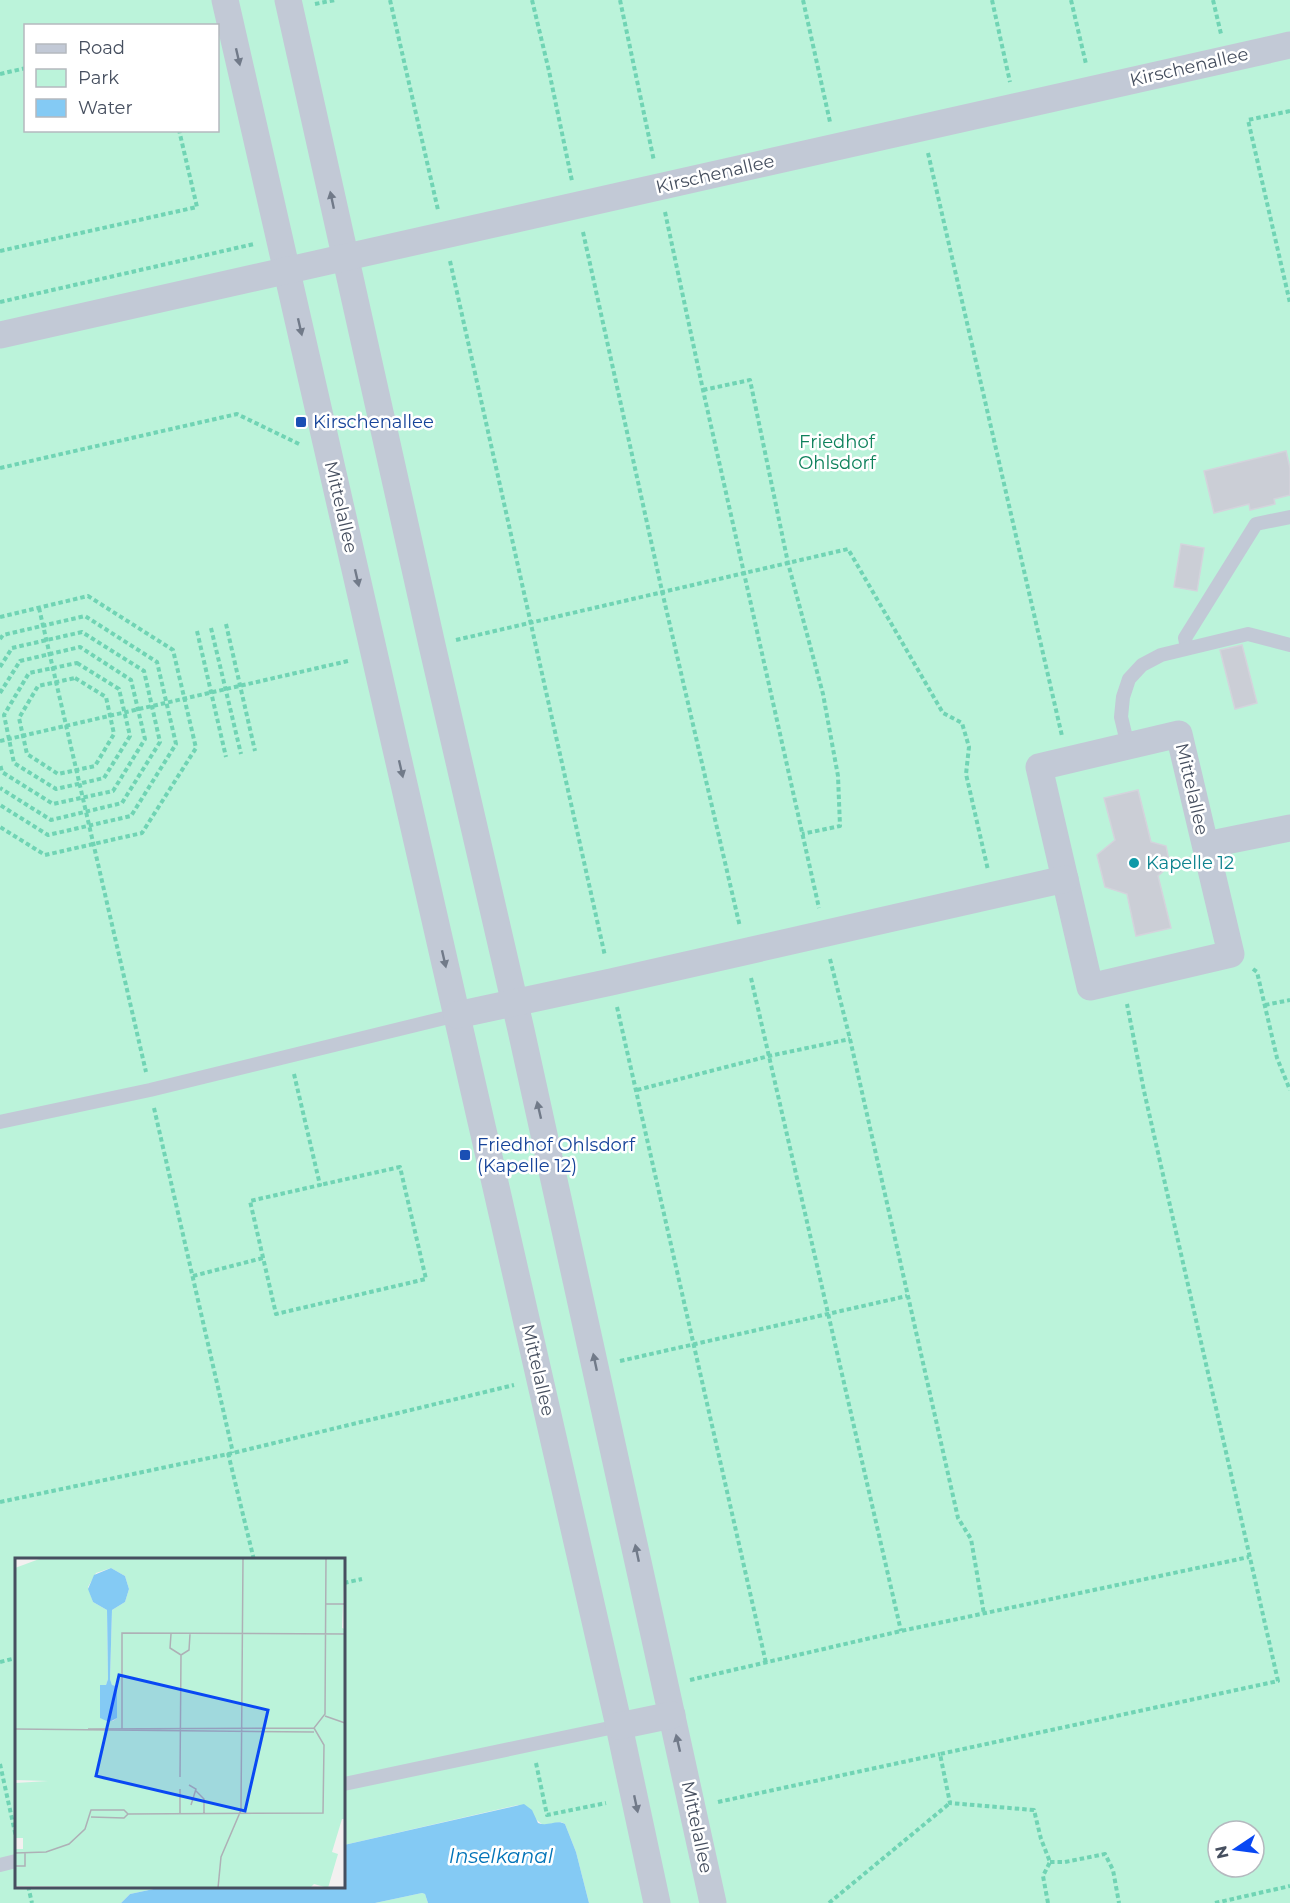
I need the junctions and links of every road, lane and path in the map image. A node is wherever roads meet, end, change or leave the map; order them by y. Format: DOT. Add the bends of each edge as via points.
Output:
graph roads {
  1 [pos="225,0"];
  2 [pos="288,0"];
  3 [pos="390,0"];
  4 [pos="531,0"];
  5 [pos="620,0"];
  6 [pos="802,0"];
  7 [pos="992,0"];
  8 [pos="1071,0"];
  9 [pos="1213,0"];
  10 [pos="1290,45"];
  11 [pos="1226,58"];
  12 [pos="24,68"];
  13 [pos="0,74"];
  14 [pos="1092,88"];
  15 [pos="1016,106"];
  16 [pos="1290,111"];
  17 [pos="922,127"];
  18 [pos="179,132"];
  19 [pos="836,146"];
  20 [pos="660,186"];
  21 [pos="577,205"];
  22 [pos="444,235"];
  23 [pos="280,238"];
  24 [pos="0,250"];
  25 [pos="344,257"];
  26 [pos="287,270"];
  27 [pos="0,302"];
  28 [pos="1290,303"];
  29 [pos="0,335"];
  30 [pos="703,390"];
  31 [pos="326,440"];
  32 [pos="0,468"];
  33 [pos="1290,517"];
  34 [pos="788,563"];
  35 [pos="744,573"];
  36 [pos="662,591"];
  37 [pos="39,608"];
  38 [pos="0,617"];
  39 [pos="531,622"];
  40 [pos="226,624"];
  41 [pos="44,626"];
  42 [pos="211,628"];
  43 [pos="197,631"];
  44 [pos="0,639"];
  45 [pos="47,640"];
  46 [pos="432,645"];
  47 [pos="1290,645"];
  48 [pos="1187,648"];
  49 [pos="50,654"];
  50 [pos="375,655"];
  51 [pos="0,667"];
  52 [pos="53,668"];
  53 [pos="56,682"];
  54 [pos="240,686"];
  55 [pos="226,689"];
  56 [pos="0,693"];
  57 [pos="211,693"];
  58 [pos="185,699"];
  59 [pos="166,703"];
  60 [pos="152,706"];
  61 [pos="138,709"];
  62 [pos="124,712"];
  63 [pos="110,716"];
  64 [pos="67,726"];
  65 [pos="23,736"];
  66 [pos="9,739"];
  67 [pos="0,741"];
  68 [pos="1128,746"];
  69 [pos="255,751"];
  70 [pos="240,754"];
  71 [pos="226,757"];
  72 [pos="1068,760"];
  73 [pos="0,764"];
  74 [pos="77,770"];
  75 [pos="80,783"];
  76 [pos="0,788"];
  77 [pos="83,798"];
  78 [pos="0,805"];
  79 [pos="86,812"];
  80 [pos="90,826"];
  81 [pos="0,827"];
  82 [pos="1290,828"];
  83 [pos="802,834"];
  84 [pos="94,844"];
  85 [pos="1206,845"];
  86 [pos="1065,879"];
  87 [pos="993,896"];
  88 [pos="824,933"];
  89 [pos="746,951"];
  90 [pos="1231,954"];
  91 [pos="1122,980"];
  92 [pos="611,982"];
  93 [pos="1290,999"];
  94 [pos="515,1003"];
  95 [pos="1265,1005"];
  96 [pos="457,1015"];
  97 [pos="850,1039"];
  98 [pos="290,1056"];
  99 [pos="769,1056"];
  100 [pos="150,1090"];
  101 [pos="636,1090"];
  102 [pos="1290,1090"];
  103 [pos="0,1122"];
  104 [pos="320,1185"];
  105 [pos="263,1258"];
  106 [pos="193,1276"];
  107 [pos="907,1296"];
  108 [pos="829,1314"];
  109 [pos="692,1344"];
  110 [pos="596,1367"];
  111 [pos="540,1379"];
  112 [pos="228,1453"];
  113 [pos="234,1453"];
  114 [pos="0,1503"];
  115 [pos="1249,1557"];
  116 [pos="254,1558"];
  117 [pos="362,1579"];
  118 [pos="345,1583"];
  119 [pos="984,1614"];
  120 [pos="901,1631"];
  121 [pos="15,1659"];
  122 [pos="0,1662"];
  123 [pos="766,1663"];
  124 [pos="666,1685"];
  125 [pos="672,1715"];
  126 [pos="619,1726"];
  127 [pos="532,1744"];
  128 [pos="940,1754"];
  129 [pos="0,1764"];
  130 [pos="345,1784"];
  131 [pos="606,1803"];
  132 [pos="950,1803"];
  133 [pos="693,1807"];
  134 [pos="15,1832"];
  135 [pos="15,1861"];
  136 [pos="1050,1862"];
  137 [pos="0,1865"];
  138 [pos="1290,1886"];
  139 [pos="28,1888"];
  140 [pos="32,1903"];
  141 [pos="657,1903"];
  142 [pos="713,1903"];
  143 [pos="830,1903"];
  144 [pos="1048,1903"];
  145 [pos="1119,1903"];
  146 [pos="1215,1903"];
  1 -- 23 [label="street, Mittelallee, one-way"];
  25 -- 2 [label="street, Mittelallee, one-way"];
  3 -- 22 [label="path"];
  4 -- 21 [label="path"];
  5 -- 20 [label="path"];
  6 -- 19 [label="path"];
  7 -- 15 [label="path"];
  8 -- 14 [label="path"];
  9 -- 11 [label="path"];
  10 -- 11 [label="street, Kirschenallee"];
  11 -- 14 [label="street, Kirschenallee"];
  12 -- 13 [label="path"];
  14 -- 15 [label="street, Kirschenallee"];
  15 -- 17 [label="street, Kirschenallee"];
  16 -- 28 [label="path" via="1248,120"];
  17 -- 19 [label="street, Kirschenallee"];
  17 -- 72 [label="path"];
  18 -- 24 [label="path" via="197,207"];
  19 -- 20 [label="street, Kirschenallee"];
  20 -- 21 [label="street, Kirschenallee"];
  20 -- 30 [label="path"];
  21 -- 22 [label="street, Kirschenallee"];
  21 -- 36 [label="path"];
  22 -- 25 [label="street, Kirschenallee"];
  22 -- 39 [label="path"];
  23 -- 26 [label="street, Mittelallee"];
  23 -- 27 [label="path"];
  25 -- 26 [label="street, Kirschenallee"];
  25 -- 46 [label="street, Mittelallee"];
  26 -- 29 [label="street, Kirschenallee"];
  26 -- 31 [label="street, Mittelallee, one-way"];
  30 -- 34 [label="path" via="750,380"];
  30 -- 35 [label="path"];
  31 -- 32 [label="path" via="303,446 237,414"];
  31 -- 50 [label="street, Mittelallee, one-way"];
  33 -- 48 [label="lane" via="1256,524 1185,638"];
  34 -- 35 [label="path"];
  34 -- 83 [label="path" via="823,694 838,776 840,826"];
  34 -- 87 [label="path" via="848,549 943,713 962,723 969,747 966,774"];
  35 -- 36 [label="path"];
  35 -- 83 [label="path"];
  36 -- 39 [label="path"];
  36 -- 89 [label="path"];
  37 -- 38 [label="path"];
  37 -- 41 [label="path"];
  37 -- 58 [label="path" via="88,597 164,644 173,650"];
  39 -- 46 [label="path"];
  39 -- 92 [label="path"];
  40 -- 54 [label="path"];
  41 -- 44 [label="path"];
  41 -- 45 [label="path"];
  41 -- 59 [label="path" via="85,616 157,662"];
  42 -- 55 [label="path"];
  43 -- 57 [label="path"];
  45 -- 49 [label="path"];
  45 -- 51 [label="path" via="12,648"];
  45 -- 60 [label="path" via="82,632 144,671"];
  46 -- 94 [label="street, Mittelallee"];
  47 -- 48 [label="lane" via="1248,634"];
  48 -- 68 [label="lane" via="1142,664 1129,679 1122,717"];
  49 -- 52 [label="path"];
  49 -- 56 [label="path" via="20,661"];
  49 -- 61 [label="path" via="80,647 131,680"];
  50 -- 54 [label="path"];
  50 -- 96 [label="street, Mittelallee, one-way"];
  52 -- 53 [label="path"];
  52 -- 62 [label="path" via="77,663 118,689"];
  52 -- 66 [label="path" via="29,673 4,715"];
  53 -- 63 [label="path" via="75,678 106,698"];
  53 -- 64 [label="path"];
  53 -- 65 [label="path" via="38,686 33,694 19,718"];
  54 -- 55 [label="path"];
  54 -- 69 [label="path"];
  55 -- 57 [label="path"];
  55 -- 70 [label="path"];
  57 -- 58 [label="path"];
  57 -- 71 [label="path"];
  58 -- 59 [label="path"];
  58 -- 84 [label="path" via="196,748 142,833"];
  59 -- 60 [label="path"];
  59 -- 80 [label="path" via="176,744 131,816"];
  60 -- 61 [label="path"];
  60 -- 79 [label="path" via="160,742 122,803"];
  61 -- 62 [label="path"];
  61 -- 77 [label="path" via="145,739 112,791"];
  62 -- 63 [label="path"];
  62 -- 75 [label="path" via="130,736 104,778"];
  63 -- 64 [label="path"];
  63 -- 74 [label="path" via="114,734 95,766"];
  64 -- 65 [label="path"];
  64 -- 74 [label="path"];
  65 -- 66 [label="path"];
  65 -- 74 [label="path" via="27,754 58,774"];
  66 -- 67 [label="path"];
  66 -- 75 [label="path" via="14,763 56,789"];
  68 -- 72 [label="street, Mittelallee"];
  68 -- 85 [label="street, Mittelallee" via="1179,734"];
  72 -- 86 [label="street, Mittelallee" via="1039,767"];
  73 -- 77 [label="path" via="2,772 53,804"];
  74 -- 75 [label="path"];
  75 -- 77 [label="path"];
  76 -- 79 [label="path" via="51,820"];
  77 -- 79 [label="path"];
  78 -- 80 [label="path" via="48,835"];
  79 -- 80 [label="path"];
  80 -- 84 [label="path"];
  81 -- 84 [label="path" via="45,855"];
  82 -- 85 [label="street"];
  83 -- 88 [label="path"];
  84 -- 100 [label="path"];
  85 -- 90 [label="street, Mittelallee"];
  86 -- 87 [label="street"];
  86 -- 91 [label="street, Mittelallee" via="1090,987"];
  87 -- 88 [label="street"];
  88 -- 89 [label="street"];
  88 -- 97 [label="path"];
  89 -- 92 [label="street"];
  89 -- 99 [label="path"];
  90 -- 91 [label="street, Mittelallee"];
  90 -- 95 [label="path" via="1257,972"];
  91 -- 115 [label="path"];
  92 -- 94 [label="street"];
  92 -- 101 [label="path"];
  93 -- 95 [label="path"];
  94 -- 96 [label="street"];
  110 -- 94 [label="street, Mittelallee, one-way"];
  95 -- 102 [label="path" via="1277,1058"];
  96 -- 98 [label="lane"];
  96 -- 111 [label="street, Mittelallee"];
  97 -- 99 [label="path"];
  97 -- 107 [label="path"];
  98 -- 100 [label="lane"];
  98 -- 104 [label="path"];
  99 -- 101 [label="path"];
  99 -- 108 [label="path"];
  100 -- 103 [label="lane"];
  100 -- 106 [label="path"];
  101 -- 109 [label="path"];
  104 -- 105 [label="path" via="250,1201"];
  104 -- 105 [label="path" via="400,1167 426,1279 276,1314"];
  105 -- 106 [label="path"];
  106 -- 113 [label="path"];
  107 -- 108 [label="path"];
  107 -- 119 [label="path" via="958,1518 971,1539"];
  108 -- 109 [label="path"];
  108 -- 120 [label="path"];
  109 -- 110 [label="path"];
  109 -- 123 [label="path"];
  124 -- 110 [label="street, Mittelallee, one-way"];
  111 -- 113 [label="path"];
  111 -- 126 [label="street, Mittelallee"];
  112 -- 113 [label="path"];
  112 -- 114 [label="path"];
  112 -- 116 [label="path"];
  115 -- 119 [label="path"];
  115 -- 128 [label="path" via="1278,1681"];
  117 -- 118 [label="path"];
  119 -- 120 [label="path"];
  120 -- 123 [label="path"];
  121 -- 122 [label="path"];
  123 -- 124 [label="path"];
  124 -- 125 [label="street, Mittelallee"];
  125 -- 126 [label="street"];
  133 -- 125 [label="street, Mittelallee, one-way"];
  126 -- 127 [label="lane"];
  126 -- 141 [label="street, Mittelallee, one-way"];
  127 -- 130 [label="lane"];
  127 -- 131 [label="path" via="547,1815"];
  128 -- 132 [label="path"];
  128 -- 133 [label="path"];
  129 -- 134 [label="path"];
  132 -- 136 [label="path" via="1034,1810"];
  132 -- 143 [label="path"];
  133 -- 142 [label="street, Mittelallee"];
  135 -- 137 [label="lane"];
  136 -- 144 [label="path" via="1043,1876"];
  136 -- 145 [label="path" via="1105,1854 1113,1870"];
  138 -- 146 [label="path"];
  139 -- 140 [label="path"];
}
